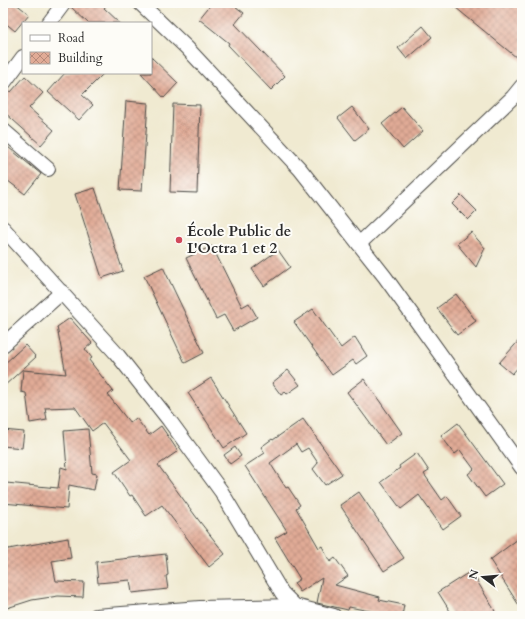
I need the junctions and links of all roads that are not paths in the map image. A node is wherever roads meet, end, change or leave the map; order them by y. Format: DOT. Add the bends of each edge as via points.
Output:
graph roads {
  1 [pos="64,3"];
  2 [pos="140,3"];
  3 [pos="50,22"];
  4 [pos="22,58"];
  5 [pos="3,84"];
  6 [pos="522,86"];
  7 [pos="3,130"];
  8 [pos="48,169"];
  9 [pos="3,228"];
  10 [pos="359,244"];
  11 [pos="62,292"];
  12 [pos="3,345"];
  13 [pos="522,468"];
  14 [pos="295,611"];
  15 [pos="96,616"];
  16 [pos="334,616"];
  1 -- 3 [label="street"];
  2 -- 10 [label="street" via="187,48 300,169"];
  4 -- 5 [label="street"];
  6 -- 10 [label="street"];
  7 -- 8 [label="street"];
  9 -- 11 [label="street"];
  10 -- 13 [label="street"];
  11 -- 12 [label="street"];
  11 -- 14 [label="street" via="116,353 221,491"];
  14 -- 15 [label="street" via="200,608"];
  14 -- 16 [label="street"];
}
